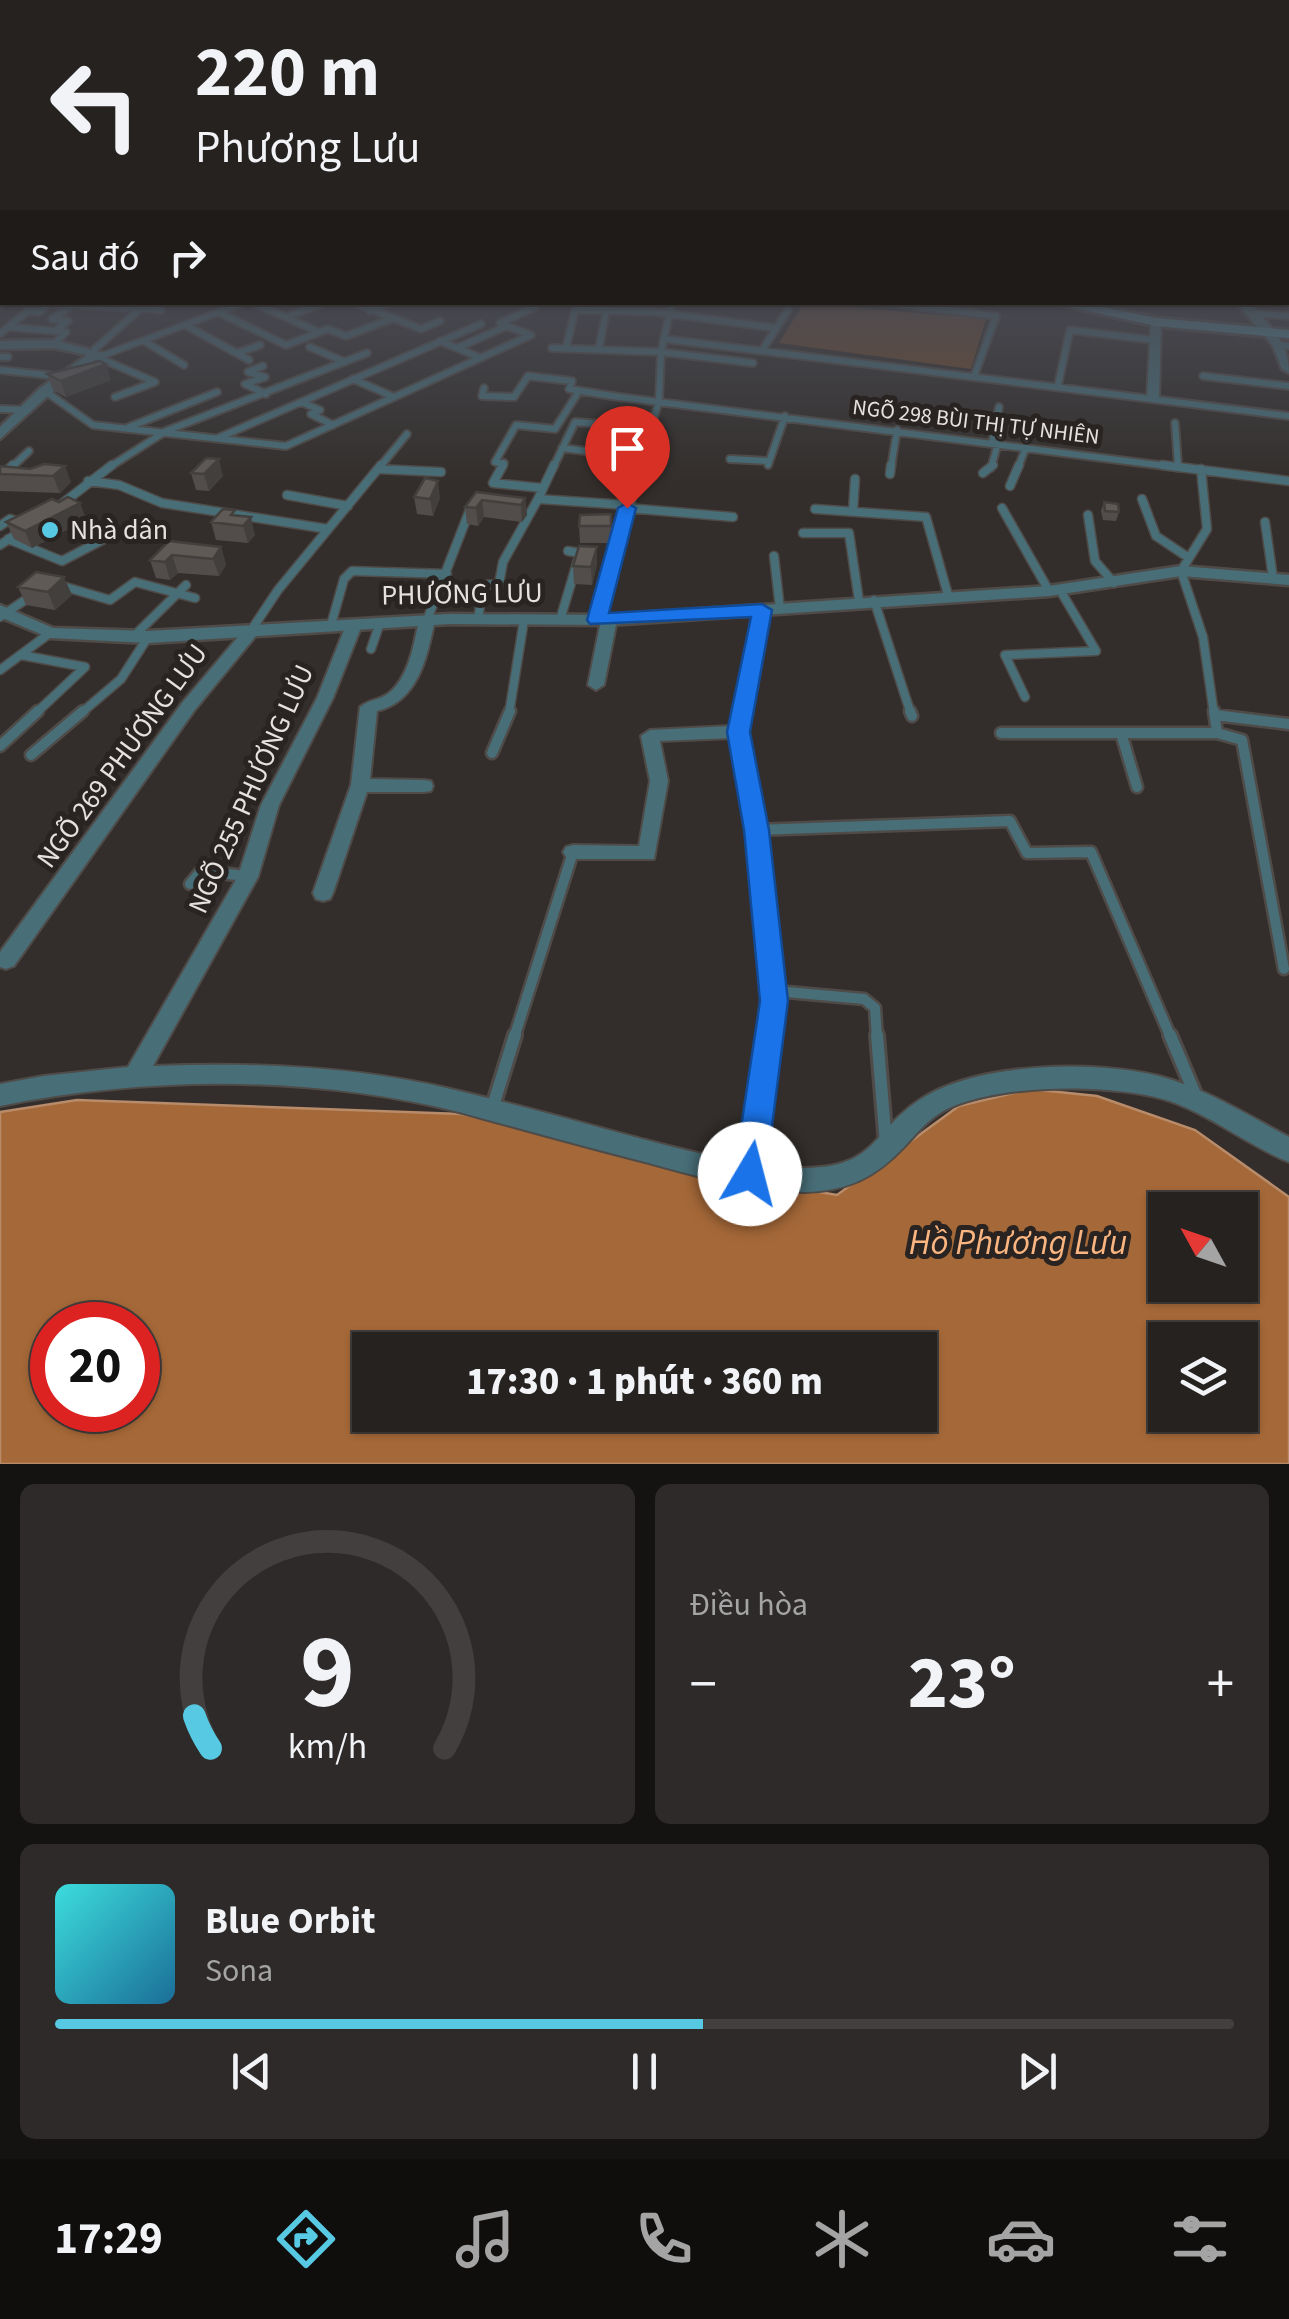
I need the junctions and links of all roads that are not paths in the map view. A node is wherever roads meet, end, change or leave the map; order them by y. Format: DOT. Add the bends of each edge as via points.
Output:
graph roads {
  1 [pos="84,348"];
  2 [pos="101,348"];
  3 [pos="115,348"];
  4 [pos="157,348"];
  5 [pos="229,348"];
  6 [pos="251,348"];
  7 [pos="313,348"];
  8 [pos="425,348"];
  9 [pos="456,348"];
  10 [pos="502,348"];
  11 [pos="604,348"];
  12 [pos="663,348"];
  13 [pos="756,348"];
  14 [pos="984,348"];
  15 [pos="1066,348"];
  16 [pos="1154,348"];
  17 [pos="763,349"];
  18 [pos="662,352"];
  19 [pos="96,353"];
  20 [pos="238,353"];
  21 [pos="367,353"];
  22 [pos="481,358"];
  23 [pos="248,360"];
  24 [pos="345,362"];
  25 [pos="752,363"];
  26 [pos="184,364"];
  27 [pos="263,366"];
  28 [pos="0,370"];
  29 [pos="974,374"];
  30 [pos="64,376"];
  31 [pos="1203,376"];
  32 [pos="353,379"];
  33 [pos="1058,385"];
  34 [pos="1289,386"];
  35 [pos="484,388"];
  36 [pos="45,391"];
  37 [pos="579,391"];
  38 [pos="217,392"];
  39 [pos="266,394"];
  40 [pos="115,397"];
  41 [pos="394,397"];
  42 [pos="1153,398"];
  43 [pos="659,400"];
  44 [pos="301,402"];
  45 [pos="999,406"];
  46 [pos="0,409"];
  47 [pos="28,410"];
  48 [pos="785,416"];
  49 [pos="1289,416"];
  50 [pos="1175,423"];
  51 [pos="333,425"];
  52 [pos="127,428"];
  53 [pos="651,428"];
  54 [pos="897,430"];
  55 [pos="166,431"];
  56 [pos="407,434"];
  57 [pos="0,435"];
  58 [pos="216,438"];
  59 [pos="995,443"];
  60 [pos="1026,446"];
  61 [pos="562,448"];
  62 [pos="29,452"];
  63 [pos="632,458"];
  64 [pos="730,459"];
  65 [pos="768,463"];
  66 [pos="1178,466"];
  67 [pos="378,469"];
  68 [pos="1201,469"];
  69 [pos="442,472"];
  70 [pos="983,472"];
  71 [pos="890,474"];
  72 [pos="0,477"];
  73 [pos="15,478"];
  74 [pos="855,478"];
  75 [pos="88,480"];
  76 [pos="1289,481"];
  77 [pos="1010,486"];
  78 [pos="542,488"];
  79 [pos="287,495"];
  80 [pos="477,495"];
  81 [pos="1142,498"];
  82 [pos="538,499"];
  83 [pos="348,506"];
  84 [pos="627,507"];
  85 [pos="1002,508"];
  86 [pos="815,509"];
  87 [pos="853,511"];
  88 [pos="52,512"];
  89 [pos="1088,515"];
  90 [pos="733,517"];
  91 [pos="1265,522"];
  92 [pos="0,526"];
  93 [pos="328,529"];
  94 [pos="803,533"];
  95 [pos="108,537"];
  96 [pos="4,542"];
  97 [pos="568,552"];
  98 [pos="774,556"];
  99 [pos="1185,564"];
  100 [pos="446,574"];
  101 [pos="1281,579"];
  102 [pos="50,583"];
  103 [pos="1114,583"];
  104 [pos="186,585"];
  105 [pos="1054,590"];
  106 [pos="35,593"];
  107 [pos="178,594"];
  108 [pos="948,594"];
  109 [pos="194,598"];
  110 [pos="866,601"];
  111 [pos="771,610"];
  112 [pos="2,614"];
  113 [pos="427,620"];
  114 [pos="478,620"];
  115 [pos="524,620"];
  116 [pos="560,620"];
  117 [pos="603,620"];
  118 [pos="380,623"];
  119 [pos="331,625"];
  120 [pos="354,625"];
  121 [pos="50,633"];
  122 [pos="249,634"];
  123 [pos="140,637"];
  124 [pos="371,649"];
  125 [pos="20,654"];
  126 [pos="0,670"];
  127 [pos="596,685"];
  128 [pos="1024,698"];
  129 [pos="1215,715"];
  130 [pos="912,716"];
  131 [pos="1289,724"];
  132 [pos="738,732"];
  133 [pos="1001,732"];
  134 [pos="1121,733"];
  135 [pos="1217,734"];
  136 [pos="0,746"];
  137 [pos="492,752"];
  138 [pos="31,755"];
  139 [pos="360,785"];
  140 [pos="424,786"];
  141 [pos="1137,787"];
  142 [pos="757,830"];
  143 [pos="573,852"];
  144 [pos="248,876"];
  145 [pos="190,884"];
  146 [pos="323,893"];
  147 [pos="6,960"];
  148 [pos="1284,969"];
  149 [pos="773,991"];
  150 [pos="764,1072"];
  151 [pos="134,1078"];
  152 [pos="0,1096"];
  153 [pos="1199,1103"];
  154 [pos="491,1112"];
  155 [pos="1289,1150"];
  156 [pos="886,1152"];
  157 [pos="750,1174"];
  1 -- 19 [label="street"];
  2 -- 19 [label="lane"];
  3 -- 19 [label="street"];
  4 -- 26 [label="lane"];
  5 -- 20 [label="lane"];
  6 -- 20 [label="lane"];
  7 -- 24 [label="lane"];
  8 -- 32 [label="lane"];
  9 -- 22 [label="lane"];
  10 -- 22 [label="lane"];
  11 -- 18 [label="lane"];
  12 -- 18 [label="lane"];
  13 -- 17 [label="lane"];
  14 -- 29 [label="lane"];
  15 -- 33 [label="lane"];
  16 -- 42 [label="street"];
  17 -- 29 [label="lane"];
  18 -- 25 [label="lane"];
  18 -- 43 [label="lane"];
  19 -- 30 [label="street"];
  19 -- 40 [label="lane" via="155,382"];
  20 -- 23 [label="lane"];
  21 -- 24 [label="lane"];
  22 -- 41 [label="lane"];
  24 -- 39 [label="lane"];
  27 -- 39 [label="lane" via="248,372 265,377 245,384"];
  28 -- 30 [label="lane"];
  29 -- 33 [label="lane"];
  30 -- 36 [label="street"];
  31 -- 34 [label="lane"];
  32 -- 41 [label="lane"];
  32 -- 44 [label="lane"];
  33 -- 42 [label="lane"];
  35 -- 37 [label="lane, NGÕ 298 BÙI THỊ TỰ NHIÊN" via="482,396 514,396 528,376 572,381 570,389"];
  36 -- 47 [label="street"];
  36 -- 52 [label="lane" via="94,424"];
  37 -- 43 [label="lane, NGÕ 298 BÙI THỊ TỰ NHIÊN"];
  37 -- 78 [label="lane" via="554,429 516,425 495,462 504,463 494,483"];
  38 -- 52 [label="lane"];
  39 -- 55 [label="lane"];
  41 -- 51 [label="lane"];
  42 -- 49 [label="lane"];
  43 -- 48 [label="lane, NGÕ 298 BÙI THỊ TỰ NHIÊN"];
  43 -- 53 [label="lane"];
  44 -- 51 [label="lane"];
  44 -- 58 [label="lane"];
  45 -- 59 [label="lane"];
  46 -- 47 [label="lane"];
  47 -- 57 [label="street"];
  48 -- 54 [label="lane, NGÕ 298 BÙI THỊ TỰ NHIÊN"];
  48 -- 65 [label="lane"];
  50 -- 66 [label="lane"];
  51 -- 58 [label="lane" via="286,446"];
  52 -- 55 [label="lane"];
  53 -- 61 [label="lane" via="575,422"];
  53 -- 84 [label="lane"];
  54 -- 59 [label="lane, NGÕ 298 BÙI THỊ TỰ NHIÊN"];
  54 -- 71 [label="lane"];
  55 -- 58 [label="lane"];
  55 -- 75 [label="lane"];
  56 -- 67 [label="lane"];
  59 -- 60 [label="lane, NGÕ 298 BÙI THỊ TỰ NHIÊN"];
  59 -- 70 [label="lane" via="993,466"];
  60 -- 66 [label="lane, NGÕ 298 BÙI THỊ TỰ NHIÊN"];
  60 -- 77 [label="lane"];
  61 -- 63 [label="lane"];
  61 -- 78 [label="lane"];
  62 -- 72 [label="lane"];
  64 -- 65 [label="lane"];
  66 -- 68 [label="lane, NGÕ 298 BÙI THỊ TỰ NHIÊN"];
  67 -- 69 [label="lane"];
  67 -- 83 [label="lane"];
  68 -- 76 [label="lane, NGÕ 298 BÙI THỊ TỰ NHIÊN"];
  68 -- 99 [label="lane" via="1207,528"];
  72 -- 73 [label="lane"];
  74 -- 87 [label="lane"];
  75 -- 88 [label="lane"];
  75 -- 93 [label="lane" via="162,503"];
  78 -- 82 [label="lane"];
  79 -- 83 [label="lane"];
  80 -- 100 [label="lane"];
  81 -- 99 [label="lane" via="1147,526"];
  82 -- 84 [label="lane"];
  82 -- 114 [label="lane" via="503,562 499,584 483,584"];
  83 -- 93 [label="lane"];
  84 -- 90 [label="lane"];
  84 -- 117 [label="lane"];
  85 -- 105 [label="lane"];
  86 -- 87 [label="lane"];
  87 -- 108 [label="lane" via="926,517"];
  89 -- 103 [label="lane" via="1094,561"];
  91 -- 101 [label="lane"];
  92 -- 96 [label="lane" via="10,519 31,525"];
  93 -- 122 [label="lane"];
  94 -- 110 [label="lane" via="849,534"];
  95 -- 96 [label="lane" via="62,561"];
  97 -- 116 [label="lane" via="580,552"];
  98 -- 111 [label="lane"];
  99 -- 101 [label="street, PHƯƠNG LƯU"];
  99 -- 103 [label="street, PHƯƠNG LƯU"];
  99 -- 129 [label="lane"];
  100 -- 113 [label="lane"];
  100 -- 119 [label="lane" via="352,572"];
  102 -- 107 [label="lane" via="110,600 135,582"];
  103 -- 105 [label="street, PHƯƠNG LƯU"];
  104 -- 107 [label="lane"];
  105 -- 108 [label="street, PHƯƠNG LƯU"];
  105 -- 128 [label="lane" via="1096,651 1005,656"];
  106 -- 112 [label="lane"];
  107 -- 109 [label="lane"];
  107 -- 123 [label="lane"];
  108 -- 110 [label="street, PHƯƠNG LƯU"];
  110 -- 111 [label="street, PHƯƠNG LƯU"];
  110 -- 130 [label="lane"];
  111 -- 117 [label="street, PHƯƠNG LƯU"];
  111 -- 132 [label="street"];
  112 -- 121 [label="street, PHƯƠNG LƯU"];
  113 -- 114 [label="street, PHƯƠNG LƯU"];
  113 -- 118 [label="street, PHƯƠNG LƯU"];
  113 -- 139 [label="street" via="403,692 369,707"];
  114 -- 115 [label="street, PHƯƠNG LƯU"];
  115 -- 116 [label="street, PHƯƠNG LƯU"];
  115 -- 137 [label="lane" via="520,686"];
  116 -- 117 [label="street, PHƯƠNG LƯU"];
  117 -- 127 [label="street"];
  118 -- 120 [label="street, PHƯƠNG LƯU"];
  118 -- 124 [label="lane"];
  119 -- 120 [label="street, PHƯƠNG LƯU"];
  119 -- 122 [label="street, PHƯƠNG LƯU"];
  120 -- 144 [label="street, NGÕ 255 PHƯƠNG LƯU" via="270,804"];
  121 -- 123 [label="street, PHƯƠNG LƯU"];
  121 -- 125 [label="lane"];
  122 -- 123 [label="street, PHƯƠNG LƯU"];
  122 -- 147 [label="street, NGÕ 269 PHƯƠNG LƯU"];
  123 -- 138 [label="lane" via="121,679"];
  125 -- 126 [label="lane"];
  125 -- 136 [label="lane" via="84,667"];
  129 -- 131 [label="lane"];
  129 -- 135 [label="lane"];
  132 -- 142 [label="street"];
  132 -- 143 [label="street" via="650,736 659,781 647,854"];
  133 -- 134 [label="lane"];
  134 -- 135 [label="lane"];
  134 -- 141 [label="lane"];
  135 -- 148 [label="lane" via="1242,740"];
  139 -- 140 [label="street"];
  139 -- 146 [label="street"];
  142 -- 149 [label="street"];
  142 -- 153 [label="lane" via="1010,821 1028,853 1091,852"];
  143 -- 154 [label="lane"];
  144 -- 145 [label="lane" via="202,870"];
  144 -- 151 [label="street, NGÕ 255 PHƯƠNG LƯU"];
  149 -- 150 [label="street"];
  149 -- 156 [label="lane" via="864,999 875,1008"];
  150 -- 157 [label="lane"];
  151 -- 152 [label="street" via="67,1081"];
  151 -- 154 [label="street" via="232,1076 385,1086"];
  153 -- 155 [label="street"];
  153 -- 156 [label="street" via="1157,1086 1020,1080 963,1090 930,1106"];
  154 -- 157 [label="street"];
  156 -- 157 [label="street" via="855,1174 827,1180"];
}
